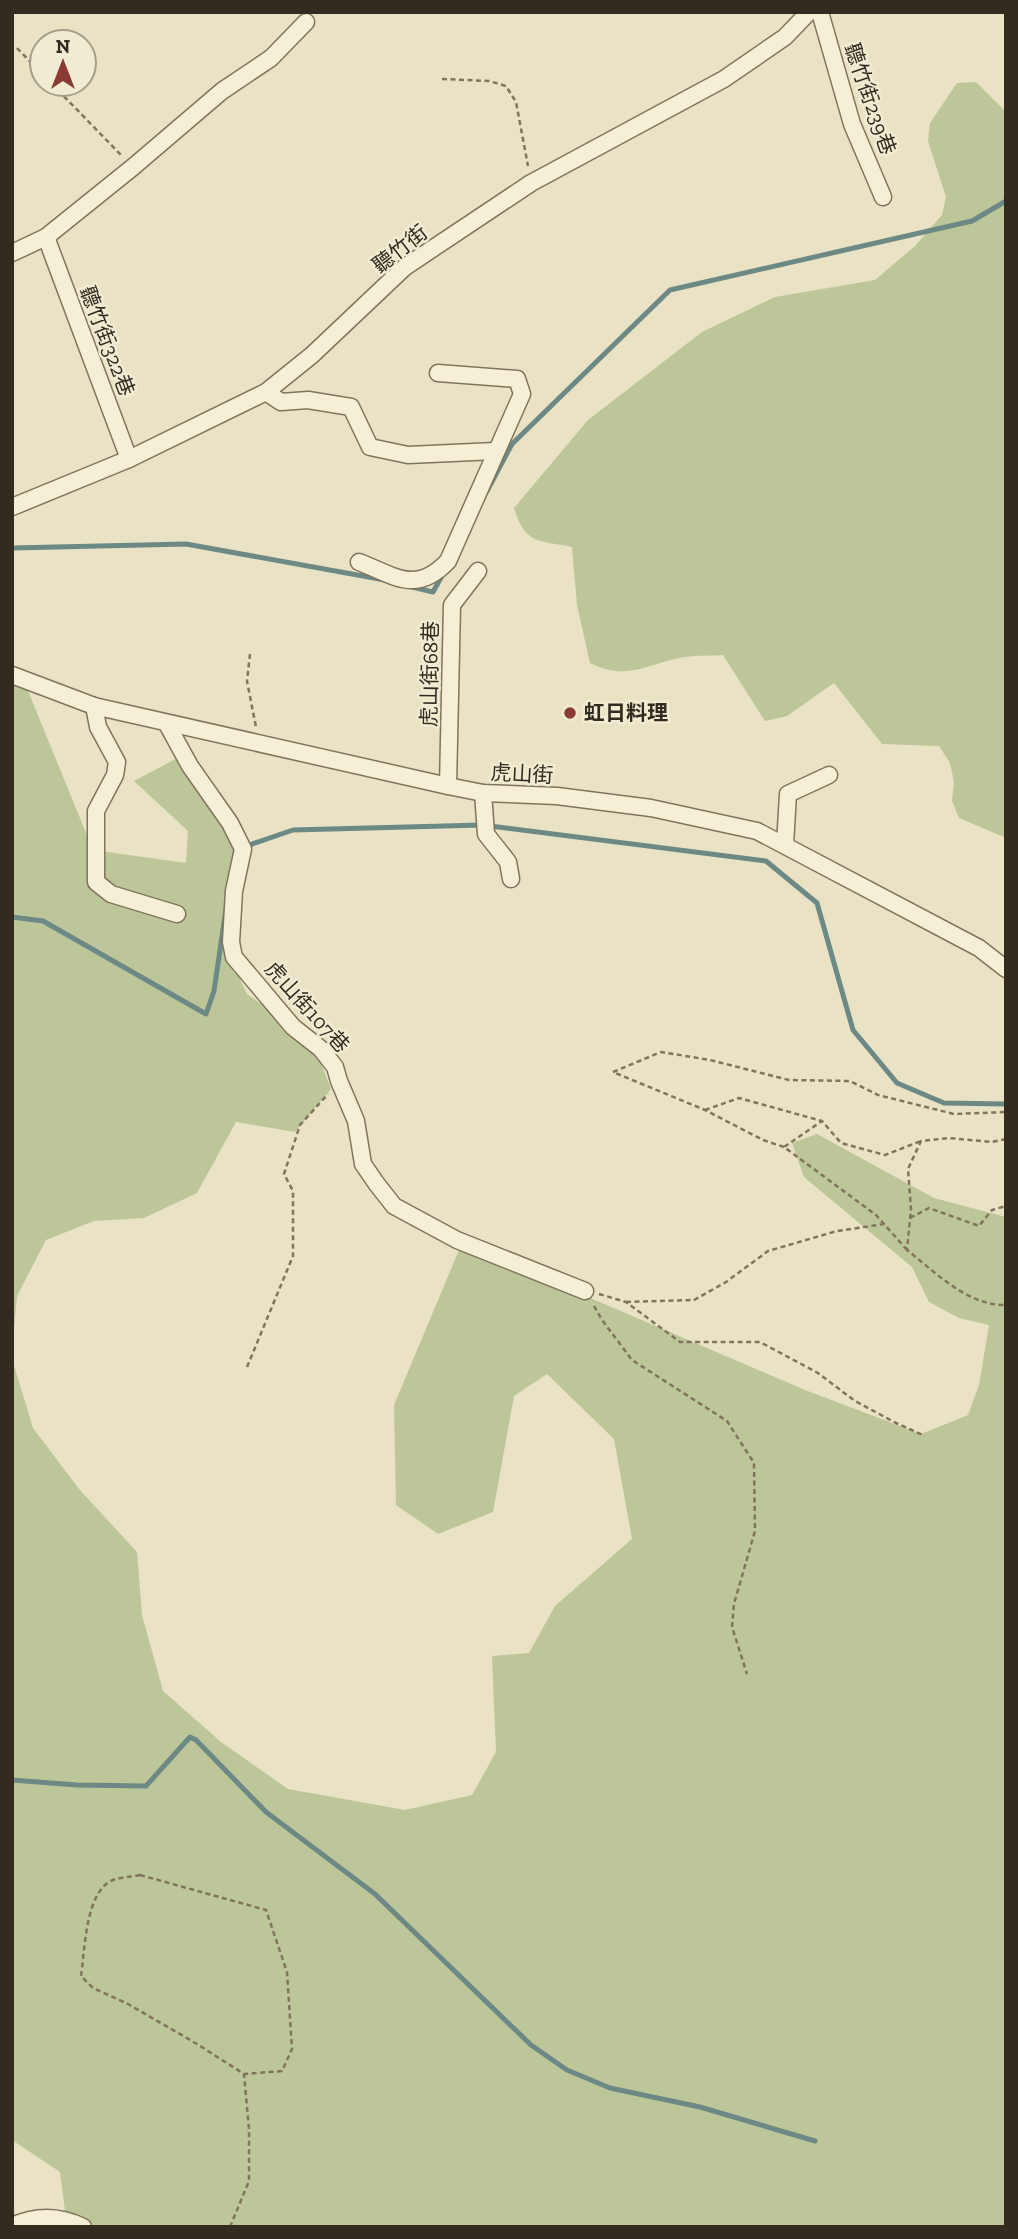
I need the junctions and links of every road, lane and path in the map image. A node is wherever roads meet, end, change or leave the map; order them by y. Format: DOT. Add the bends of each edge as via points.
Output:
graph roads {
  1 [pos="809,12"];
  2 [pos="820,12"];
  3 [pos="306,22"];
  4 [pos="17,48"];
  5 [pos="28,59"];
  6 [pos="442,79"];
  7 [pos="66,98"];
  8 [pos="134,167"];
  9 [pos="531,183"];
  10 [pos="883,197"];
  11 [pos="46,237"];
  12 [pos="12,253"];
  13 [pos="438,373"];
  14 [pos="267,393"];
  15 [pos="495,451"];
  16 [pos="129,459"];
  17 [pos="12,507"];
  18 [pos="359,562"];
  19 [pos="478,571"];
  20 [pos="250,654"];
  21 [pos="12,675"];
  22 [pos="94,706"];
  23 [pos="167,724"];
  24 [pos="260,744"];
  25 [pos="829,775"];
  26 [pos="448,786"];
  27 [pos="483,793"];
  28 [pos="785,845"];
  29 [pos="510,879"];
  30 [pos="177,914"];
  31 [pos="1006,969"];
  32 [pos="339,1081"];
  33 [pos="705,1111"];
  34 [pos="1006,1112"];
  35 [pos="822,1121"];
  36 [pos="1006,1139"];
  37 [pos="921,1141"];
  38 [pos="785,1147"];
  39 [pos="1006,1206"];
  40 [pos="910,1218"];
  41 [pos="884,1224"];
  42 [pos="907,1250"];
  43 [pos="585,1291"];
  44 [pos="626,1302"];
  45 [pos="1006,1305"];
  46 [pos="247,1367"];
  47 [pos="925,1436"];
  48 [pos="747,1674"];
  49 [pos="243,2074"];
  50 [pos="12,2226"];
  51 [pos="83,2227"];
  52 [pos="230,2227"];
  1 -- 9 [label="street, 聽竹街" via="785,37 724,79"];
  2 -- 10 [label="street, 聽竹街239巷" via="852,124"];
  3 -- 8 [label="street" via="271,58 222,91"];
  4 -- 5 [label="path"];
  6 -- 9 [label="path" via="506,86 516,102"];
  7 -- 8 [label="path"];
  8 -- 11 [label="street"];
  9 -- 14 [label="street, 聽竹街" via="405,267"];
  11 -- 12 [label="street"];
  11 -- 16 [label="street, 聽竹街322巷"];
  13 -- 15 [label="street" via="517,379 522,394"];
  14 -- 15 [label="street" via="281,402 308,400 351,407 370,447 408,455"];
  14 -- 16 [label="street, 聽竹街"];
  15 -- 18 [label="street" via="448,561 438,572 422,580 404,580"];
  16 -- 17 [label="street, 聽竹街"];
  19 -- 26 [label="street, 虎山街68巷" via="452,605"];
  20 -- 24 [label="path" via="247,681"];
  21 -- 22 [label="street, 虎山街"];
  22 -- 23 [label="street, 虎山街"];
  22 -- 30 [label="street" via="98,727 117,762 96,811 96,882 111,894"];
  23 -- 24 [label="street, 虎山街"];
  23 -- 32 [label="street, 虎山街107巷" via="243,849 234,891 234,957 293,1027 321,1049"];
  24 -- 26 [label="street, 虎山街"];
  25 -- 28 [label="street" via="788,794"];
  26 -- 27 [label="street, 虎山街"];
  27 -- 28 [label="street, 虎山街" via="557,796 651,808 757,831"];
  27 -- 29 [label="street" via="486,834 508,862"];
  28 -- 31 [label="street, 虎山街" via="979,948"];
  32 -- 43 [label="street, 虎山街107巷" via="356,1121 363,1164 394,1206 457,1240"];
  32 -- 46 [label="path" via="300,1125 289,1153 284,1174 293,1191 293,1256"];
  33 -- 34 [label="path" via="613,1072 661,1052 789,1080 850,1081 878,1096 954,1114"];
  33 -- 35 [label="path" via="739,1098"];
  33 -- 38 [label="path"];
  35 -- 37 [label="path" via="841,1143 885,1155"];
  35 -- 38 [label="path"];
  36 -- 37 [label="path"];
  37 -- 40 [label="path" via="908,1169"];
  38 -- 41 [label="path"];
  39 -- 40 [label="path" via="992,1210 979,1226 929,1208"];
  40 -- 42 [label="path"];
  41 -- 42 [label="path"];
  41 -- 44 [label="path" via="837,1231 768,1251 694,1300"];
  42 -- 45 [label="path" via="963,1293"];
  43 -- 44 [label="path"];
  43 -- 48 [label="path" via="632,1360 727,1421 754,1463 755,1531 732,1627"];
  44 -- 47 [label="path" via="680,1342 760,1342 818,1373 855,1401"];
  49 -- 49 [label="path" via="282,2071 292,2049 287,1972 266,1910 140,1875 111,1881 99,1892 89,1919 81,1976"];
  49 -- 52 [label="path" via="249,2181"];
  50 -- 51 [label="street" via="41,2217 70,2220"];
}
